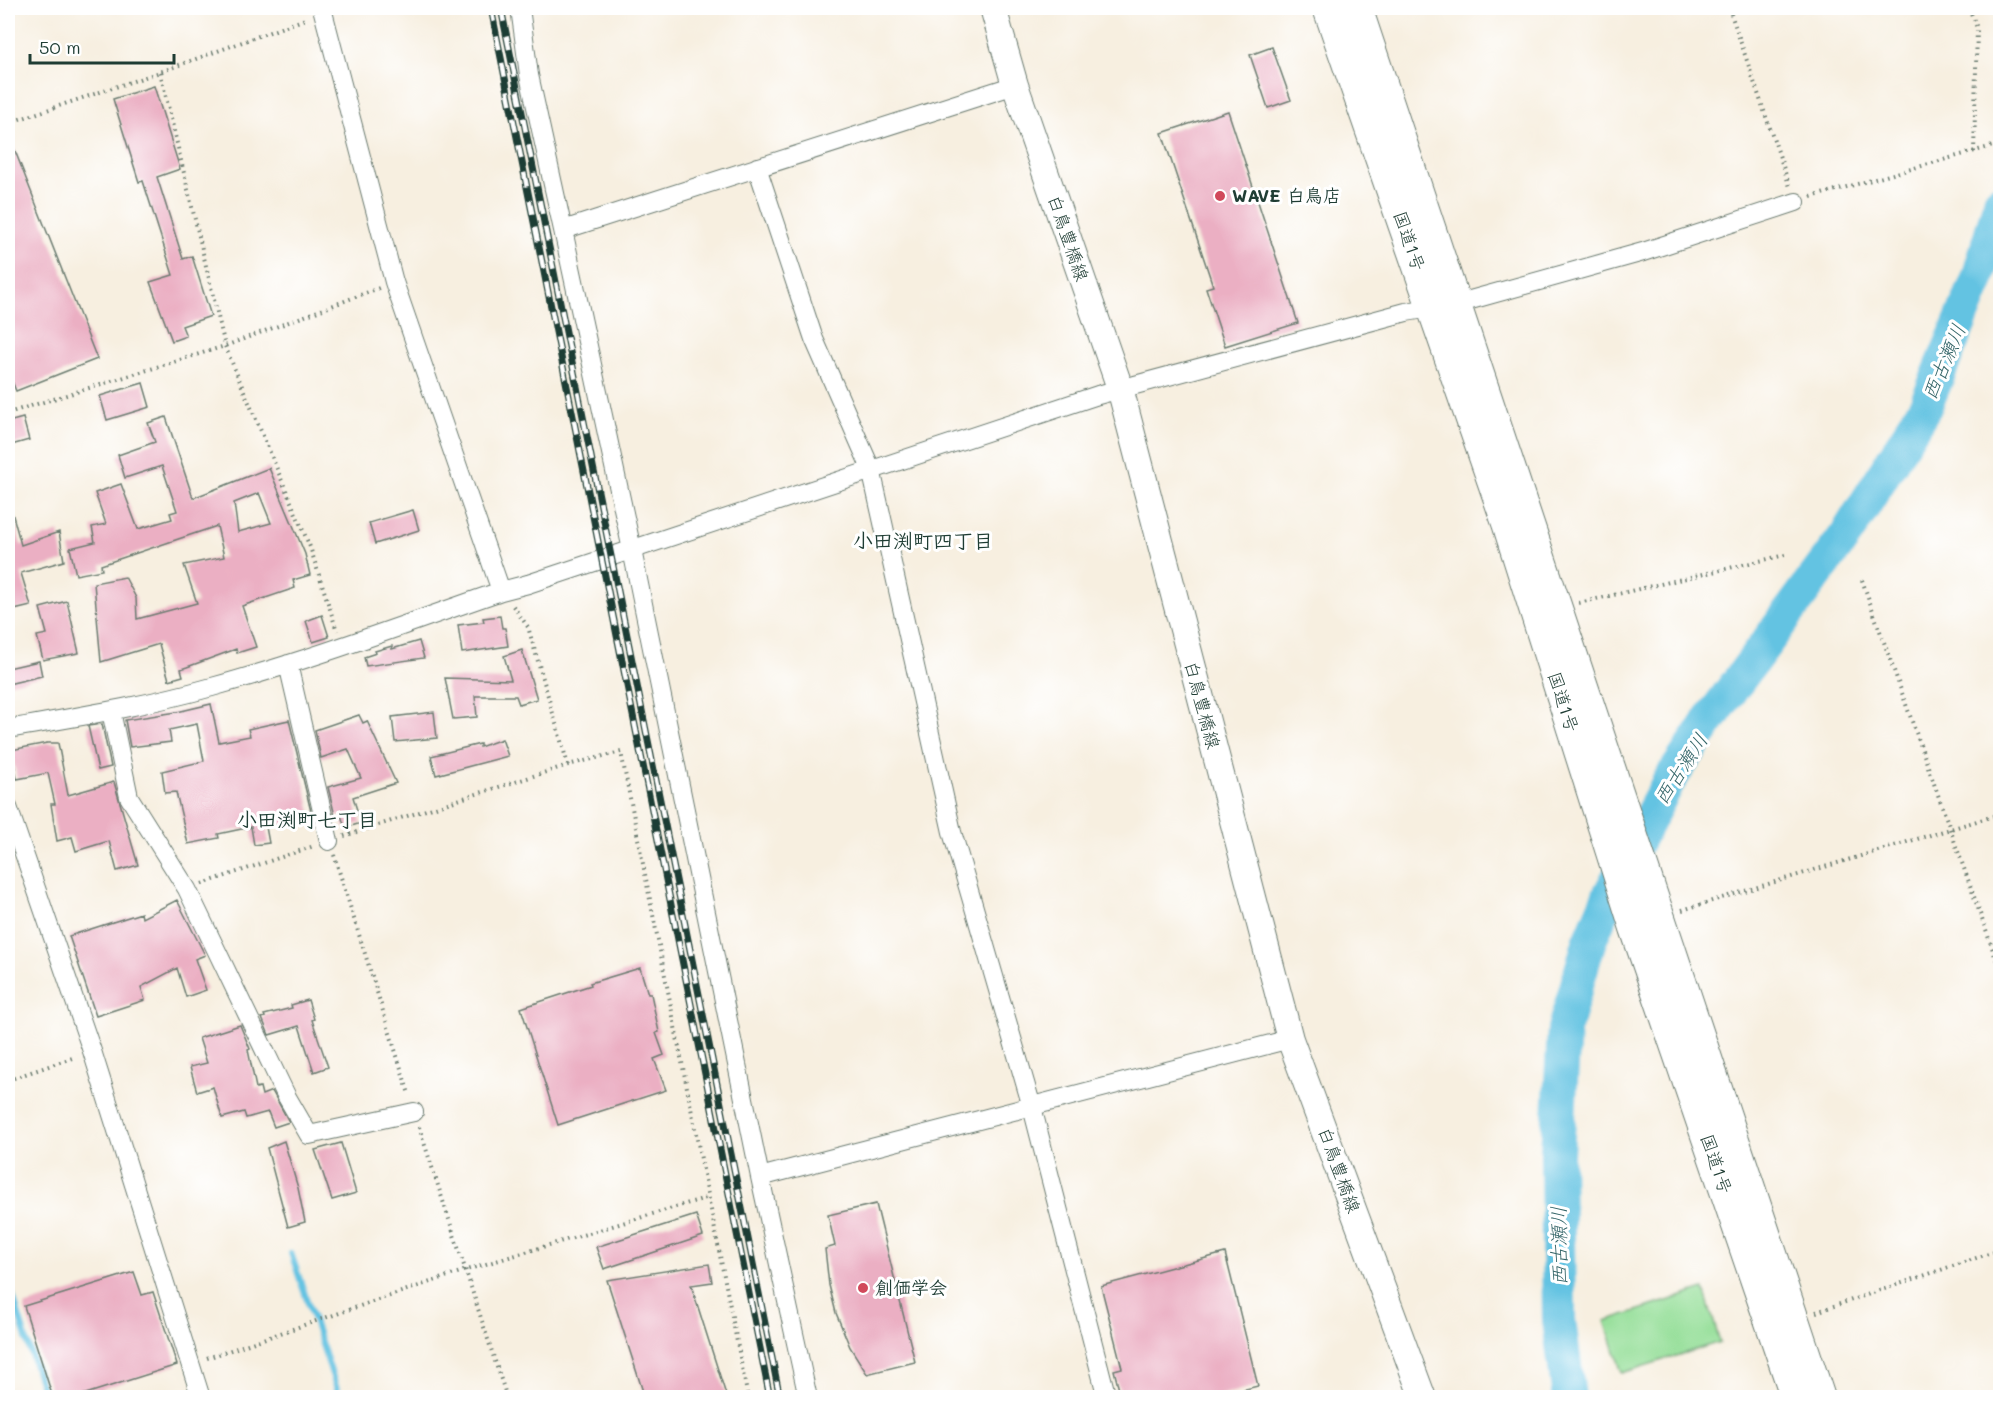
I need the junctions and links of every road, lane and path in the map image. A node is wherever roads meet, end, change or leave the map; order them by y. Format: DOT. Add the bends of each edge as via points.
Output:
graph roads {
  1 [pos="520,8"];
  2 [pos="993,8"];
  3 [pos="1328,8"];
  4 [pos="1358,8"];
  5 [pos="1729,8"];
  6 [pos="1970,8"];
  7 [pos="322,10"];
  8 [pos="160,72"];
  9 [pos="1015,85"];
  10 [pos="8,123"];
  11 [pos="2001,144"];
  12 [pos="1974,153"];
  13 [pos="756,167"];
  14 [pos="1796,202"];
  15 [pos="563,230"];
  16 [pos="394,282"];
  17 [pos="1444,306"];
  18 [pos="225,346"];
  19 [pos="1120,388"];
  20 [pos="8,413"];
  21 [pos="871,469"];
  22 [pos="632,550"];
  23 [pos="1785,555"];
  24 [pos="1862,580"];
  25 [pos="501,591"];
  26 [pos="1558,608"];
  27 [pos="342,646"];
  28 [pos="288,664"];
  29 [pos="111,711"];
  30 [pos="8,729"];
  31 [pos="568,765"];
  32 [pos="8,807"];
  33 [pos="2001,814"];
  34 [pos="1951,830"];
  35 [pos="329,841"];
  36 [pos="187,889"];
  37 [pos="1648,922"];
  38 [pos="2001,970"];
  39 [pos="1290,1039"];
  40 [pos="92,1051"];
  41 [pos="8,1080"];
  42 [pos="1032,1107"];
  43 [pos="414,1112"];
  44 [pos="760,1177"];
  45 [pos="709,1197"];
  46 [pos="2001,1250"];
  47 [pos="466,1270"];
  48 [pos="1794,1319"];
  49 [pos="190,1364"];
  50 [pos="201,1398"];
  51 [pos="507,1398"];
  52 [pos="748,1398"];
  53 [pos="808,1398"];
  54 [pos="1107,1398"];
  55 [pos="1423,1398"];
  56 [pos="1796,1398"];
  57 [pos="1820,1398"];
  1 -- 15 [label="street" via="529,75"];
  2 -- 9 [label="main road, 白鳥豊橋線"];
  3 -- 17 [label="highway, 国道1号"];
  4 -- 17 [label="highway, 国道1号"];
  5 -- 14 [label="path"];
  6 -- 12 [label="path" via="1977,28"];
  7 -- 8 [label="path"];
  7 -- 16 [label="street"];
  8 -- 10 [label="path"];
  8 -- 18 [label="path"];
  9 -- 13 [label="street"];
  9 -- 19 [label="main road, 白鳥豊橋線"];
  11 -- 12 [label="path"];
  12 -- 14 [label="path"];
  13 -- 15 [label="street"];
  13 -- 21 [label="street" via="814,339"];
  14 -- 17 [label="street" via="1643,252"];
  15 -- 22 [label="street"];
  16 -- 18 [label="path"];
  16 -- 25 [label="street"];
  17 -- 19 [label="street" via="1406,312"];
  17 -- 26 [label="highway, 国道1号"];
  17 -- 37 [label="highway, 国道1号" via="1507,523 1610,849"];
  18 -- 20 [label="path"];
  18 -- 27 [label="path" via="310,547"];
  19 -- 21 [label="street"];
  19 -- 39 [label="main road, 白鳥豊橋線"];
  21 -- 22 [label="street"];
  21 -- 42 [label="street" via="952,832"];
  22 -- 25 [label="street"];
  22 -- 44 [label="street"];
  23 -- 26 [label="path"];
  24 -- 34 [label="path"];
  25 -- 27 [label="street"];
  25 -- 31 [label="path" via="528,627"];
  26 -- 37 [label="highway, 国道1号" via="1646,871"];
  27 -- 28 [label="street"];
  28 -- 29 [label="street" via="211,688"];
  28 -- 35 [label="street"];
  29 -- 30 [label="street"];
  29 -- 36 [label="street" via="129,797"];
  31 -- 35 [label="path"];
  31 -- 45 [label="path" via="621,752"];
  32 -- 40 [label="street"];
  33 -- 34 [label="path"];
  34 -- 37 [label="path"];
  34 -- 38 [label="path"];
  35 -- 36 [label="path"];
  35 -- 43 [label="path"];
  36 -- 43 [label="street" via="309,1135"];
  37 -- 48 [label="highway, 国道1号"];
  37 -- 56 [label="highway, 国道1号"];
  39 -- 42 [label="street"];
  39 -- 55 [label="main road, 白鳥豊橋線"];
  40 -- 41 [label="path"];
  40 -- 49 [label="street"];
  42 -- 44 [label="street"];
  42 -- 54 [label="street"];
  43 -- 47 [label="path"];
  44 -- 53 [label="street"];
  45 -- 47 [label="path"];
  45 -- 52 [label="path"];
  46 -- 48 [label="path"];
  47 -- 49 [label="path"];
  47 -- 51 [label="path"];
  48 -- 57 [label="highway, 国道1号"];
  49 -- 50 [label="street"];
}
